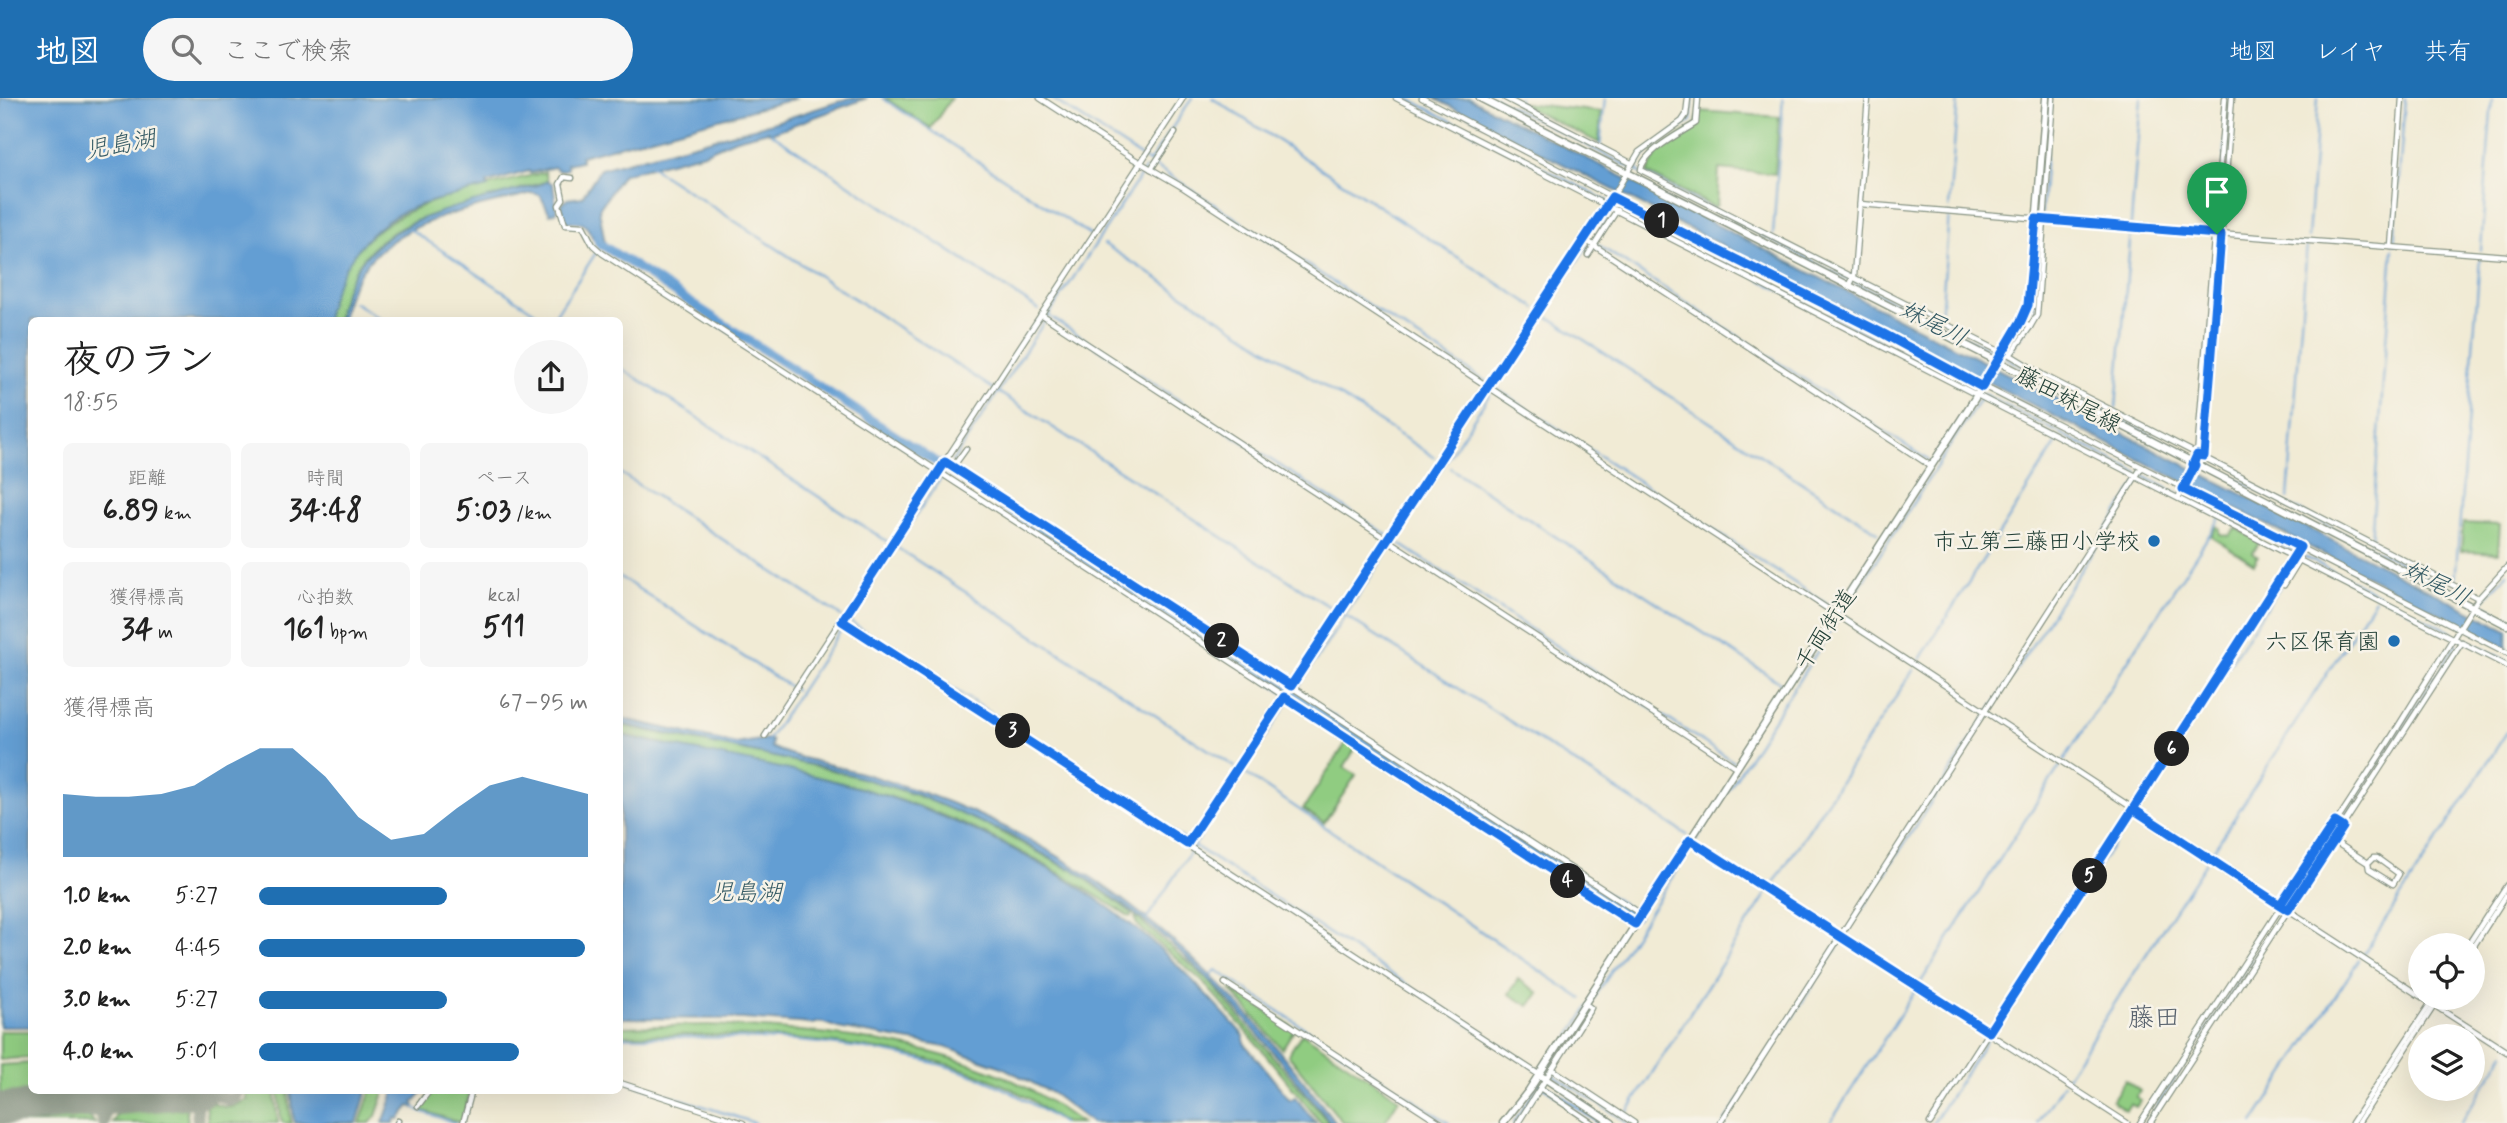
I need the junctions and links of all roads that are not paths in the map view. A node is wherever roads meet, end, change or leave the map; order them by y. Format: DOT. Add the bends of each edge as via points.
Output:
graph roads {
  1 [pos="1040,98"];
  2 [pos="1183,98"];
  3 [pos="1396,98"];
  4 [pos="1422,98"];
  5 [pos="1480,98"];
  6 [pos="1505,98"];
  7 [pos="1688,98"];
  8 [pos="1698,98"];
  9 [pos="1868,98"];
  10 [pos="2046,98"];
  11 [pos="2053,98"];
  12 [pos="2225,98"];
  13 [pos="2232,98"];
  14 [pos="2402,98"];
  15 [pos="1175,133"];
  16 [pos="1655,146"];
  17 [pos="1147,164"];
  18 [pos="1628,169"];
  19 [pos="572,178"];
  20 [pos="1611,200"];
  21 [pos="1860,204"];
  22 [pos="1617,210"];
  23 [pos="2040,220"];
  24 [pos="2218,235"];
  25 [pos="1591,243"];
  26 [pos="2391,247"];
  27 [pos="1588,255"];
  28 [pos="2507,256"];
  29 [pos="1852,282"];
  30 [pos="1045,316"];
  31 [pos="2027,324"];
  32 [pos="1881,340"];
  33 [pos="1999,351"];
  34 [pos="1996,363"];
  35 [pos="1488,385"];
  36 [pos="1983,385"];
  37 [pos="1973,393"];
  38 [pos="1979,396"];
  39 [pos="966,449"];
  40 [pos="2198,459"];
  41 [pos="949,465"];
  42 [pos="1931,466"];
  43 [pos="941,473"];
  44 [pos="2138,475"];
  45 [pos="2181,493"];
  46 [pos="1390,540"];
  47 [pos="2298,555"];
  48 [pos="2507,567"];
  49 [pos="2474,604"];
  50 [pos="1838,617"];
  51 [pos="844,620"];
  52 [pos="2507,625"];
  53 [pos="2458,633"];
  54 [pos="2462,642"];
  55 [pos="2507,653"];
  56 [pos="2507,666"];
  57 [pos="1294,688"];
  58 [pos="1285,696"];
  59 [pos="1987,714"];
  60 [pos="765,736"];
  61 [pos="1736,767"];
  62 [pos="2134,810"];
  63 [pos="2339,824"];
  64 [pos="2330,839"];
  65 [pos="1693,842"];
  66 [pos="1190,845"];
  67 [pos="2323,848"];
  68 [pos="2316,859"];
  69 [pos="2368,863"];
  70 [pos="2507,885"];
  71 [pos="2507,894"];
  72 [pos="2284,908"];
  73 [pos="1641,914"];
  74 [pos="1635,924"];
  75 [pos="2478,933"];
  76 [pos="2479,933"];
  77 [pos="1842,939"];
  78 [pos="1225,983"];
  79 [pos="2408,989"];
  80 [pos="1587,1005"];
  81 [pos="2428,1010"];
  82 [pos="2429,1010"];
  83 [pos="2444,1010"];
  84 [pos="1990,1033"];
  85 [pos="2506,1051"];
  86 [pos="1552,1069"];
  87 [pos="1538,1074"];
  88 [pos="623,1084"];
  89 [pos="1543,1084"];
  90 [pos="427,1094"];
  91 [pos="471,1094"];
  92 [pos="418,1106"];
  93 [pos="463,1123"];
  94 [pos="743,1123"];
  95 [pos="1441,1123"];
  96 [pos="1503,1123"];
  97 [pos="1518,1123"];
  98 [pos="1592,1123"];
  99 [pos="1612,1123"];
  100 [pos="1634,1123"];
  101 [pos="1720,1123"];
  102 [pos="1930,1123"];
  103 [pos="2127,1123"];
  104 [pos="2140,1123"];
  105 [pos="2150,1123"];
  106 [pos="2353,1123"];
  107 [pos="2358,1123"];
  1 -- 17 [label="street"];
  2 -- 17 [label="street"];
  3 -- 20 [label="street"];
  4 -- 20 [label="street"];
  5 -- 18 [label="street, 藤田妹尾線"];
  6 -- 18 [label="street" via="1600,147"];
  7 -- 16 [label="street" via="1684,118"];
  8 -- 16 [label="street" via="1696,123"];
  9 -- 21 [label="street"];
  10 -- 23 [label="street, 千両街道"];
  11 -- 23 [label="street"];
  12 -- 24 [label="street"];
  13 -- 24 [label="street"];
  14 -- 26 [label="street"];
  15 -- 17 [label="street"];
  16 -- 18 [label="street" via="1641,150"];
  16 -- 29 [label="street" via="1641,170"];
  17 -- 30 [label="street" via="1092,237"];
  17 -- 35 [label="street"];
  18 -- 20 [label="street"];
  18 -- 29 [label="street, 藤田妹尾線"];
  19 -- 43 [label="street" via="560,181 563,199 559,205 565,225 583,226 598,250"];
  20 -- 22 [label="street"];
  20 -- 25 [label="street"];
  20 -- 32 [label="street"];
  21 -- 23 [label="street"];
  21 -- 29 [label="street"];
  22 -- 25 [label="street"];
  22 -- 32 [label="street"];
  23 -- 24 [label="street"];
  23 -- 31 [label="street, 千両街道"];
  23 -- 31 [label="street" via="2036,315"];
  24 -- 26 [label="street"];
  24 -- 40 [label="street"];
  25 -- 27 [label="street"];
  25 -- 35 [label="street"];
  25 -- 42 [label="street"];
  26 -- 28 [label="street"];
  29 -- 33 [label="street"];
  29 -- 34 [label="street, 藤田妹尾線"];
  30 -- 41 [label="street" via="992,389"];
  30 -- 46 [label="street"];
  31 -- 34 [label="street, 千両街道"];
  31 -- 40 [label="street" via="2009,354"];
  32 -- 36 [label="street"];
  32 -- 37 [label="street"];
  34 -- 36 [label="street, 千両街道"];
  34 -- 40 [label="street, 藤田妹尾線"];
  35 -- 46 [label="street"];
  35 -- 50 [label="street"];
  36 -- 42 [label="street, 千両街道"];
  36 -- 44 [label="street"];
  38 -- 44 [label="street"];
  39 -- 41 [label="street"];
  40 -- 45 [label="street"];
  40 -- 49 [label="street, 藤田妹尾線"];
  40 -- 49 [label="street" via="2370,543"];
  41 -- 43 [label="street"];
  41 -- 57 [label="street"];
  42 -- 50 [label="street, 千両街道"];
  43 -- 51 [label="street"];
  43 -- 58 [label="street"];
  44 -- 45 [label="street"];
  44 -- 45 [label="street"];
  44 -- 59 [label="street"];
  45 -- 47 [label="street"];
  45 -- 47 [label="street" via="2220,519"];
  46 -- 57 [label="street"];
  46 -- 61 [label="street"];
  47 -- 53 [label="street"];
  47 -- 53 [label="street"];
  47 -- 62 [label="street"];
  48 -- 49 [label="street"];
  49 -- 52 [label="street, 藤田妹尾線"];
  49 -- 53 [label="street"];
  50 -- 59 [label="street"];
  50 -- 61 [label="street, 千両街道"];
  51 -- 60 [label="street"];
  51 -- 66 [label="street"];
  53 -- 54 [label="street"];
  53 -- 55 [label="street"];
  53 -- 63 [label="street"];
  54 -- 56 [label="street"];
  54 -- 63 [label="street"];
  57 -- 58 [label="street"];
  57 -- 73 [label="street"];
  58 -- 66 [label="street"];
  58 -- 74 [label="street"];
  59 -- 62 [label="street"];
  59 -- 77 [label="street"];
  61 -- 65 [label="street, 千両街道"];
  62 -- 72 [label="street"];
  62 -- 84 [label="street"];
  63 -- 64 [label="street"];
  63 -- 64 [label="street"];
  64 -- 67 [label="street"];
  64 -- 67 [label="street"];
  64 -- 69 [label="street"];
  65 -- 73 [label="street, 千両街道"];
  65 -- 77 [label="street"];
  66 -- 87 [label="street"];
  67 -- 68 [label="street"];
  67 -- 68 [label="street"];
  68 -- 72 [label="street"];
  68 -- 72 [label="street"];
  69 -- 69 [label="street" via="2369,869 2393,884 2399,874 2377,858"];
  70 -- 75 [label="street"];
  71 -- 76 [label="street"];
  72 -- 79 [label="street"];
  72 -- 104 [label="street"];
  72 -- 105 [label="street"];
  73 -- 74 [label="street, 千両街道"];
  74 -- 80 [label="street, 千両街道"];
  77 -- 84 [label="street"];
  77 -- 101 [label="street"];
  78 -- 95 [label="street"];
  80 -- 86 [label="street"];
  80 -- 87 [label="street, 千両街道"];
  81 -- 106 [label="street"];
  82 -- 107 [label="street"];
  83 -- 85 [label="street"];
  84 -- 102 [label="street"];
  84 -- 103 [label="street"];
  86 -- 89 [label="street"];
  86 -- 100 [label="street"];
  87 -- 89 [label="street"];
  87 -- 96 [label="street, 千両街道"];
  88 -- 94 [label="street"];
  89 -- 97 [label="street"];
  89 -- 98 [label="street"];
  89 -- 99 [label="street"];
  90 -- 92 [label="street"];
  91 -- 93 [label="street"];
}
